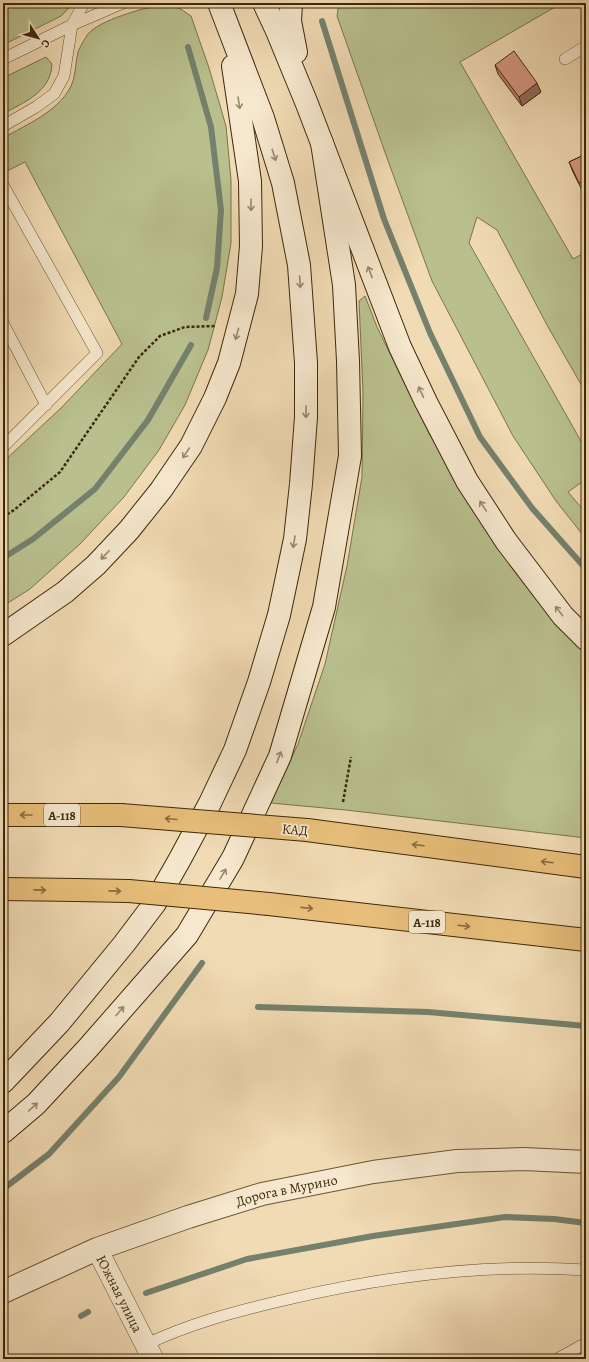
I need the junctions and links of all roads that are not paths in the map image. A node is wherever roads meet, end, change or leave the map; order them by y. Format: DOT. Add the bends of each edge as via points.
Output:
graph roads {
  1 [pos="84,3"];
  2 [pos="123,3"];
  3 [pos="264,3"];
  4 [pos="291,3"];
  5 [pos="223,13"];
  6 [pos="72,25"];
  7 [pos="586,46"];
  8 [pos="3,59"];
  9 [pos="565,59"];
  10 [pos="306,104"];
  11 [pos="3,126"];
  12 [pos="322,143"];
  13 [pos="3,186"];
  14 [pos="3,323"];
  15 [pos="46,404"];
  16 [pos="3,446"];
  17 [pos="3,635"];
  18 [pos="586,639"];
  19 [pos="3,816"];
  20 [pos="586,867"];
  21 [pos="3,889"];
  22 [pos="586,940"];
  23 [pos="3,1082"];
  24 [pos="3,1132"];
  25 [pos="586,1162"];
  26 [pos="97,1249"];
  27 [pos="586,1270"];
  28 [pos="3,1292"];
  29 [pos="586,1343"];
  30 [pos="149,1352"];
  31 [pos="557,1359"];
  1 -- 6 [label="lane"];
  2 -- 6 [label="lane"];
  3 -- 10 [label="main road"];
  4 -- 10 [label="main road" via="290,21"];
  5 -- 17 [label="main road, one-way" via="250,181 251,246 247,294 229,363 191,446 129,530 96,565 65,592"];
  5 -- 23 [label="main road, one-way" via="283,183 299,265 306,363 306,417 295,540 279,615 235,750 184,852 154,903 124,944 59,1023"];
  6 -- 8 [label="lane"];
  6 -- 11 [label="lane" via="64,76 54,94"];
  7 -- 9 [label="lane"];
  10 -- 12 [label="main road"];
  18 -- 12 [label="main road, one-way" via="563,616 511,548 467,481 400,347"];
  24 -- 12 [label="main road, one-way" via="36,1104 186,935 233,858 280,756 324,607 350,456 344,285"];
  13 -- 15 [label="lane" via="97,353"];
  14 -- 15 [label="lane"];
  15 -- 16 [label="lane"];
  20 -- 19 [label="highway, КАД / А-118, one-way, bridge" via="307,830 121,815"];
  21 -- 22 [label="highway, А-118, one-way, bridge" via="130,891"];
  25 -- 26 [label="main road, Дорога в Мурино" via="524,1159 457,1161 373,1172 262,1194"];
  26 -- 28 [label="main road, Дорога в Мурино"];
  26 -- 30 [label="street, Южная улица"];
  27 -- 30 [label="lane" via="496,1269 381,1281 306,1294 191,1325 167,1334"];
  29 -- 31 [label="lane"];
}
